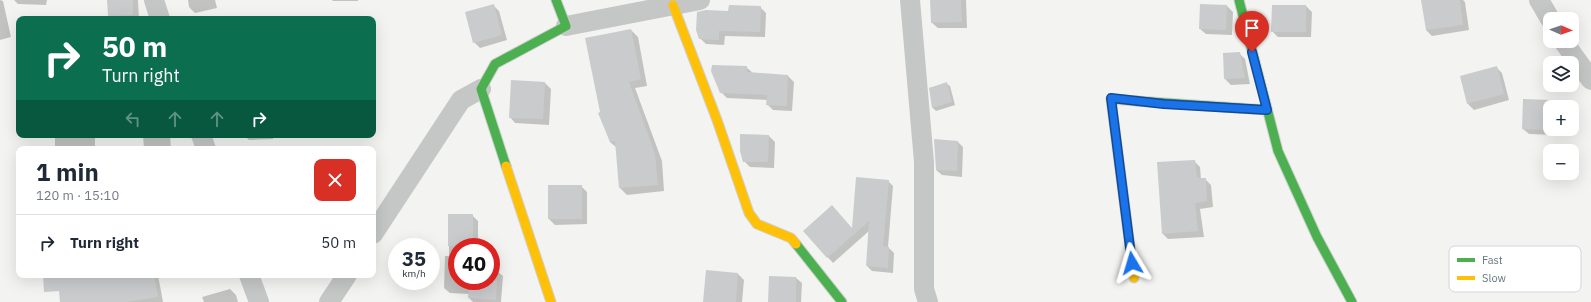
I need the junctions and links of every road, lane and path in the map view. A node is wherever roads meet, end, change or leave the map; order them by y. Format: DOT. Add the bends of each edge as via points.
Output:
graph roads {
  1 [pos="154,0"];
  2 [pos="556,0"];
  3 [pos="700,0"];
  4 [pos="910,0"];
  5 [pos="1239,0"];
  6 [pos="1539,0"];
  7 [pos="673,5"];
  8 [pos="1546,12"];
  9 [pos="159,16"];
  10 [pos="566,26"];
  11 [pos="1568,48"];
  12 [pos="1591,80"];
  13 [pos="481,89"];
  14 [pos="1267,110"];
  15 [pos="376,229"];
  16 [pos="251,278"];
  17 [pos="344,278"];
  18 [pos="1134,278"];
  19 [pos="259,302"];
  20 [pos="329,302"];
  21 [pos="551,302"];
  22 [pos="842,302"];
  23 [pos="928,302"];
  24 [pos="1352,302"];
  1 -- 9 [label="street"];
  2 -- 10 [label="street"];
  3 -- 7 [label="street"];
  4 -- 23 [label="street" via="924,162 924,289"];
  5 -- 14 [label="street"];
  6 -- 8 [label="street"];
  7 -- 10 [label="street"];
  7 -- 22 [label="street" via="749,213 757,224 791,238"];
  10 -- 13 [label="street" via="494,64"];
  11 -- 12 [label="street"];
  13 -- 15 [label="street" via="461,100"];
  13 -- 21 [label="street"];
  14 -- 18 [label="street" via="1111,98"];
  14 -- 24 [label="street" via="1278,151 1317,237"];
  16 -- 19 [label="street"];
  17 -- 20 [label="street"];
}
